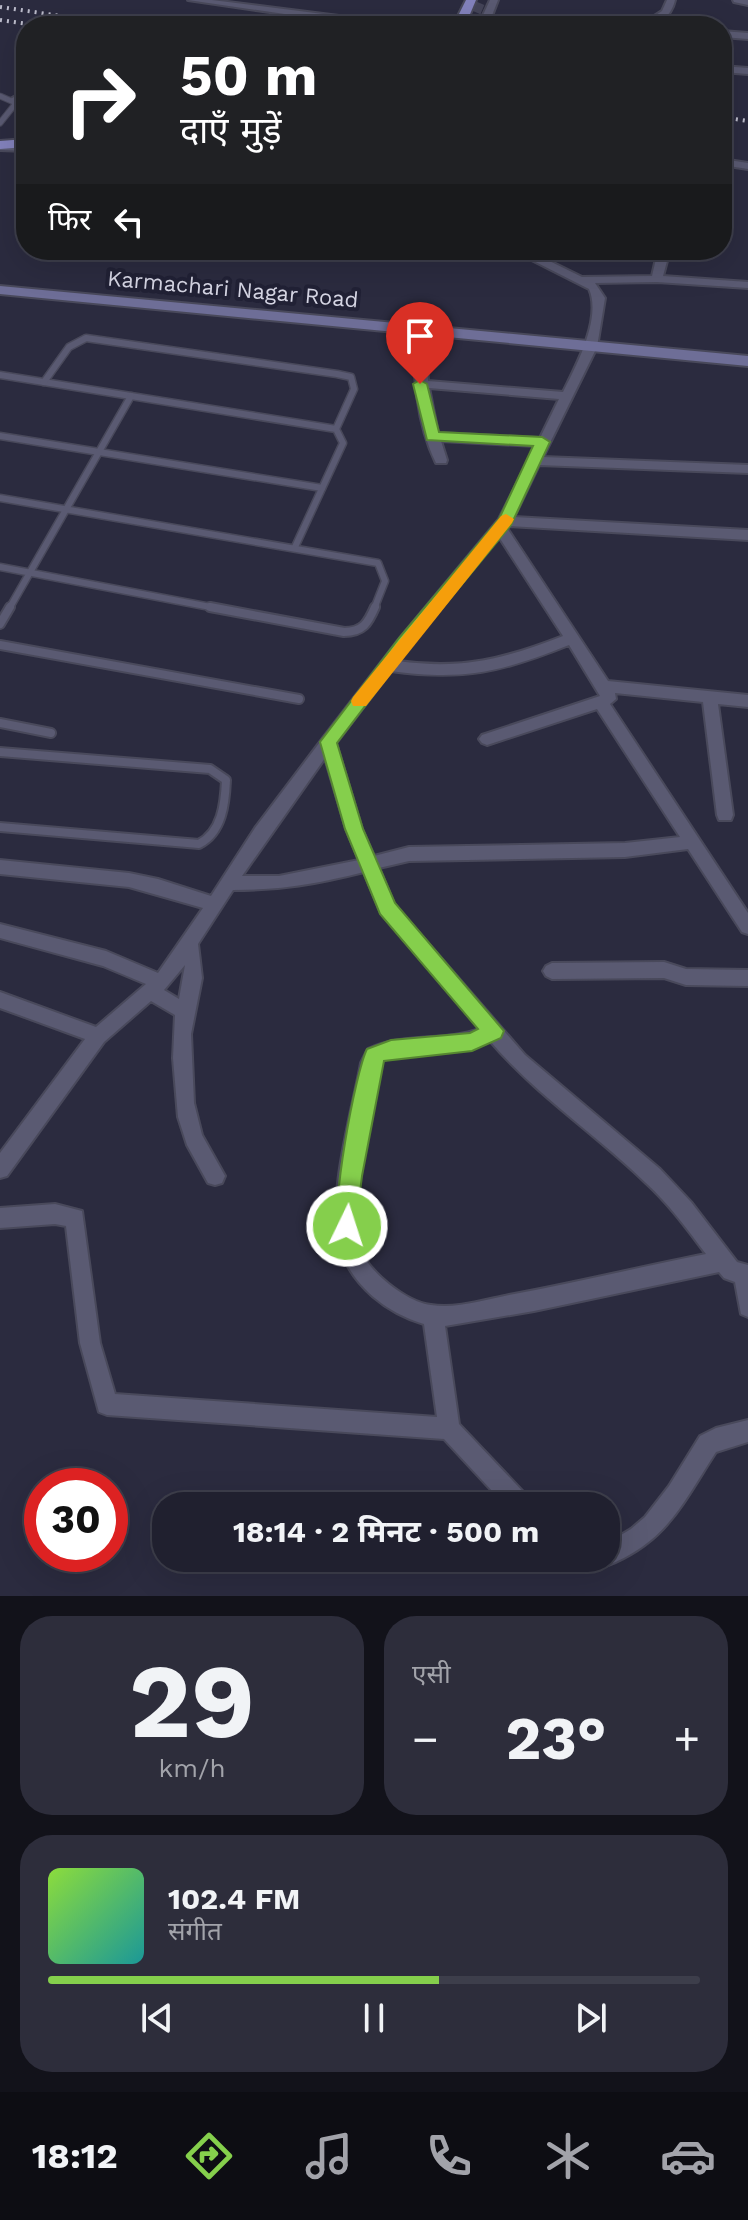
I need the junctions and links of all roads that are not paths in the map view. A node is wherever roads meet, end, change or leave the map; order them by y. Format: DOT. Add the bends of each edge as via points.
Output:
graph roads {
  1 [pos="192,0"];
  2 [pos="737,0"];
  3 [pos="748,2"];
  4 [pos="316,16"];
  5 [pos="0,96"];
  6 [pos="14,100"];
  7 [pos="0,123"];
  8 [pos="539,260"];
  9 [pos="662,260"];
  10 [pos="657,279"];
  11 [pos="582,280"];
  12 [pos="748,285"];
  13 [pos="0,290"];
  14 [pos="419,329"];
  15 [pos="591,347"];
  16 [pos="748,361"];
  17 [pos="0,375"];
  18 [pos="44,382"];
  19 [pos="420,384"];
  20 [pos="131,396"];
  21 [pos="565,396"];
  22 [pos="336,429"];
  23 [pos="0,436"];
  24 [pos="432,437"];
  25 [pos="542,442"];
  26 [pos="98,453"];
  27 [pos="441,460"];
  28 [pos="533,461"];
  29 [pos="748,469"];
  30 [pos="322,488"];
  31 [pos="0,498"];
  32 [pos="66,509"];
  33 [pos="502,524"];
  34 [pos="748,535"];
  35 [pos="295,547"];
  36 [pos="0,567"];
  37 [pos="29,572"];
  38 [pos="0,624"];
  39 [pos="572,638"];
  40 [pos="0,645"];
  41 [pos="387,665"];
  42 [pos="603,686"];
  43 [pos="710,697"];
  44 [pos="299,699"];
  45 [pos="748,701"];
  46 [pos="601,703"];
  47 [pos="0,723"];
  48 [pos="51,733"];
  49 [pos="487,739"];
  50 [pos="328,742"];
  51 [pos="0,752"];
  52 [pos="725,815"];
  53 [pos="0,827"];
  54 [pos="694,842"];
  55 [pos="366,863"];
  56 [pos="0,867"];
  57 [pos="227,883"];
  58 [pos="214,904"];
  59 [pos="748,927"];
  60 [pos="0,931"];
  61 [pos="189,943"];
  62 [pos="552,971"];
  63 [pos="748,978"];
  64 [pos="155,986"];
  65 [pos="0,1000"];
  66 [pos="184,1011"];
  67 [pos="493,1031"];
  68 [pos="98,1036"];
  69 [pos="0,1169"];
  70 [pos="215,1176"];
  71 [pos="1,1223"];
  72 [pos="722,1261"];
  73 [pos="746,1275"];
  74 [pos="748,1307"];
  75 [pos="433,1316"];
  76 [pos="449,1429"];
  77 [pos="748,1431"];
  78 [pos="508,1492"];
  79 [pos="620,1551"];
  1 -- 4 [label="street"];
  2 -- 3 [label="street"];
  5 -- 6 [label="lane"];
  6 -- 7 [label="lane"];
  8 -- 11 [label="street"];
  9 -- 10 [label="street"];
  10 -- 11 [label="street"];
  10 -- 12 [label="street"];
  11 -- 15 [label="street" via="599,298"];
  13 -- 14 [label="street, Karmachari Nagar Road"];
  14 -- 15 [label="street, Karmachari Nagar Road"];
  14 -- 19 [label="street"];
  15 -- 16 [label="street, Karmachari Nagar Road"];
  15 -- 21 [label="street"];
  17 -- 18 [label="lane"];
  18 -- 20 [label="lane"];
  18 -- 22 [label="lane" via="69,347 86,338 337,374 351,377 354,389"];
  19 -- 21 [label="street"];
  19 -- 24 [label="street"];
  20 -- 22 [label="lane"];
  20 -- 26 [label="lane"];
  21 -- 25 [label="street"];
  22 -- 30 [label="lane" via="343,443"];
  23 -- 26 [label="lane"];
  24 -- 25 [label="street"];
  24 -- 27 [label="street"];
  25 -- 28 [label="street"];
  26 -- 30 [label="lane"];
  26 -- 32 [label="lane"];
  28 -- 29 [label="street"];
  28 -- 33 [label="street"];
  30 -- 35 [label="lane"];
  31 -- 32 [label="lane"];
  32 -- 35 [label="lane"];
  32 -- 37 [label="lane"];
  33 -- 34 [label="street"];
  33 -- 39 [label="street"];
  33 -- 41 [label="street"];
  35 -- 37 [label="lane" via="378,563 385,581 368,623 357,632 344,632"];
  36 -- 37 [label="lane"];
  37 -- 38 [label="lane"];
  39 -- 41 [label="street" via="486,670 432,672"];
  39 -- 42 [label="street"];
  40 -- 44 [label="lane"];
  41 -- 50 [label="street"];
  42 -- 43 [label="street"];
  42 -- 46 [label="street" via="608,699"];
  43 -- 45 [label="street"];
  43 -- 52 [label="street"];
  46 -- 49 [label="street"];
  46 -- 54 [label="street"];
  47 -- 48 [label="lane"];
  50 -- 55 [label="street"];
  50 -- 57 [label="street"];
  51 -- 53 [label="lane" via="210,769 226,780 215,833 199,844"];
  54 -- 55 [label="street" via="625,850 409,854"];
  54 -- 59 [label="street"];
  55 -- 57 [label="street" via="279,883"];
  55 -- 67 [label="street" via="387,908"];
  56 -- 58 [label="street" via="129,880"];
  57 -- 58 [label="street"];
  58 -- 61 [label="street"];
  60 -- 64 [label="street" via="106,959"];
  61 -- 64 [label="street"];
  61 -- 66 [label="street" via="195,967"];
  62 -- 63 [label="street" via="664,970 686,977"];
  64 -- 66 [label="street"];
  64 -- 68 [label="street"];
  65 -- 68 [label="street"];
  66 -- 70 [label="street" via="191,1130"];
  67 -- 72 [label="street" via="519,1061 653,1176"];
  67 -- 75 [label="street" via="472,1042 381,1050 370,1063 351,1176 349,1243 362,1270 397,1302"];
  68 -- 69 [label="street"];
  71 -- 76 [label="street" via="55,1214 75,1218 90,1343 107,1404"];
  72 -- 73 [label="street" via="731,1271"];
  72 -- 75 [label="street" via="561,1296"];
  73 -- 74 [label="street"];
  75 -- 76 [label="street"];
  76 -- 78 [label="street"];
  77 -- 79 [label="street" via="708,1444 653,1526"];
}
